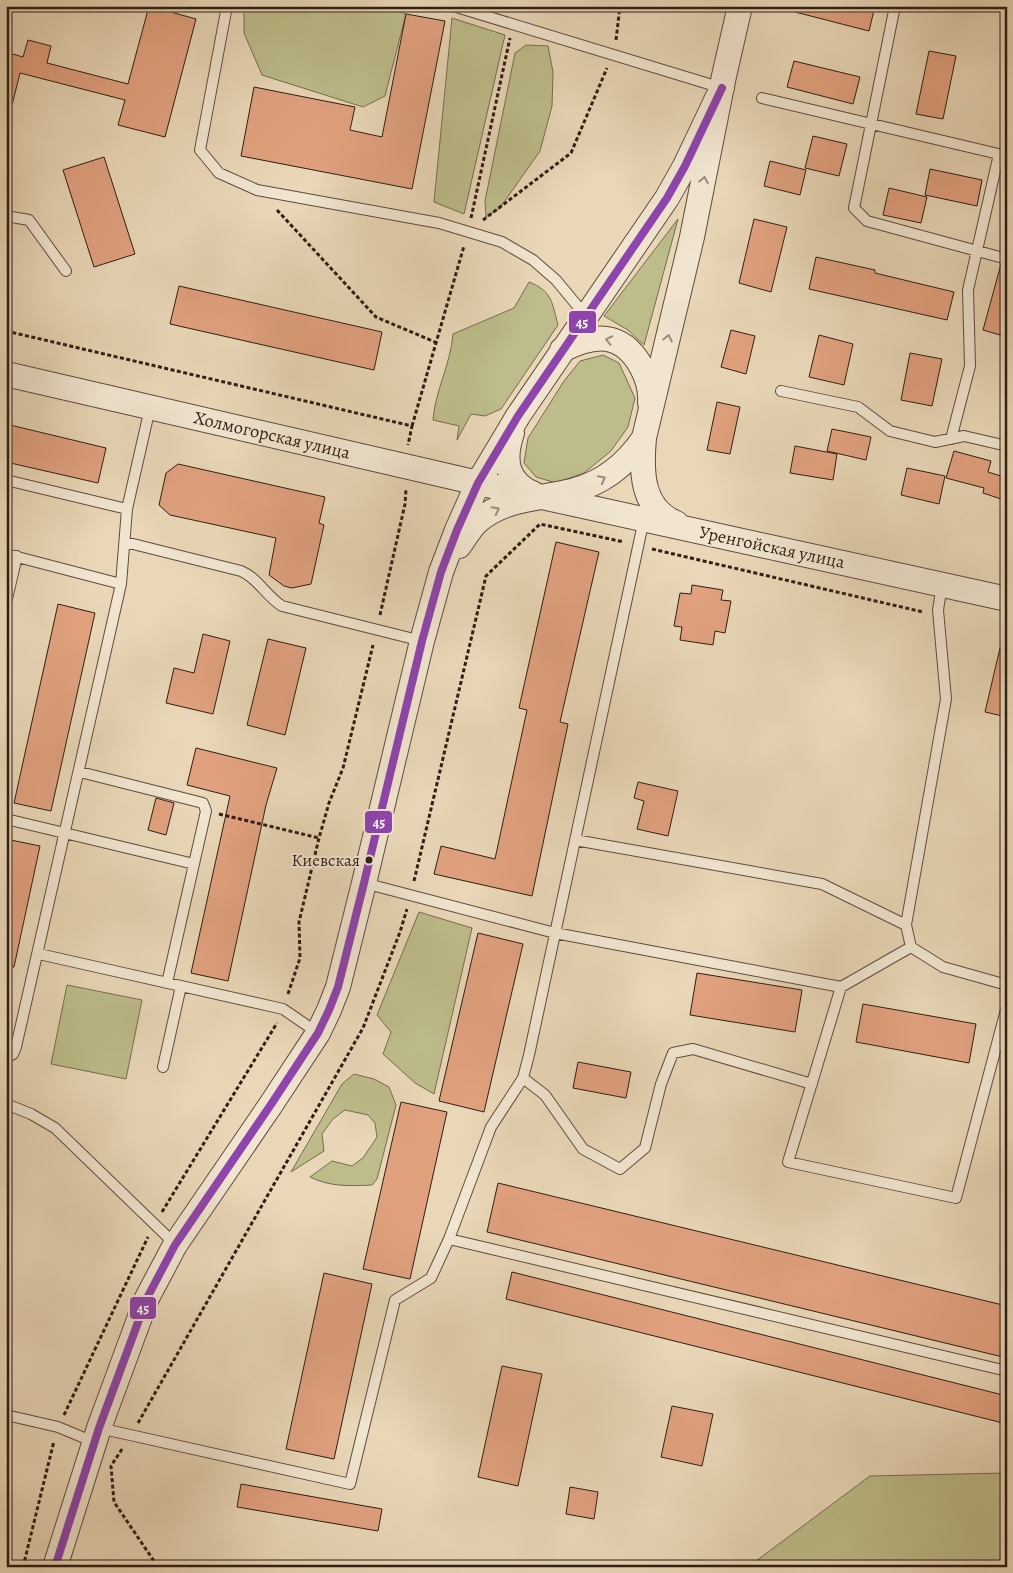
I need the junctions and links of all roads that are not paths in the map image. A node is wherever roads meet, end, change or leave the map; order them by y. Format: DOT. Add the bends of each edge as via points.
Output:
graph roads {
  1 [pos="227,6"];
  2 [pos="454,6"];
  3 [pos="740,6"];
  4 [pos="895,6"];
  5 [pos="722,88"];
  6 [pos="762,98"];
  7 [pos="870,124"];
  8 [pos="1003,155"];
  9 [pos="6,216"];
  10 [pos="976,251"];
  11 [pos="1007,259"];
  12 [pos="66,270"];
  13 [pos="585,315"];
  14 [pos="562,350"];
  15 [pos="6,374"];
  16 [pos="781,391"];
  17 [pos="150,408"];
  18 [pos="518,416"];
  19 [pos="646,430"];
  20 [pos="951,439"];
  21 [pos="1007,446"];
  22 [pos="6,480"];
  23 [pos="478,482"];
  24 [pos="538,496"];
  25 [pos="127,509"];
  26 [pos="644,519"];
  27 [pos="694,530"];
  28 [pos="125,542"];
  29 [pos="12,555"];
  30 [pos="441,572"];
  31 [pos="121,584"];
  32 [pos="942,585"];
  33 [pos="1007,599"];
  34 [pos="6,604"];
  35 [pos="422,641"];
  36 [pos="80,772"];
  37 [pos="6,819"];
  38 [pos="66,834"];
  39 [pos="575,840"];
  40 [pos="194,864"];
  41 [pos="364,883"];
  42 [pos="906,925"];
  43 [pos="555,933"];
  44 [pos="911,947"];
  45 [pos="39,954"];
  46 [pos="168,983"];
  47 [pos="1007,985"];
  48 [pos="181,986"];
  49 [pos="841,987"];
  50 [pos="1007,1006"];
  51 [pos="318,1033"];
  52 [pos="6,1058"];
  53 [pos="163,1067"];
  54 [pos="523,1078"];
  55 [pos="812,1084"];
  56 [pos="6,1104"];
  57 [pos="449,1239"];
  58 [pos="176,1245"];
  59 [pos="1007,1371"];
  60 [pos="6,1414"];
  61 [pos="96,1435"];
  62 [pos="55,1567"];
  1 -- 13 [label="lane" via="200,150 218,173 257,190 469,230 502,242 533,260 556,280"];
  2 -- 5 [label="lane"];
  3 -- 5 [label="street"];
  4 -- 7 [label="lane"];
  5 -- 13 [label="street" via="667,198"];
  19 -- 5 [label="street, one-way" via="692,237"];
  6 -- 7 [label="lane"];
  7 -- 8 [label="lane"];
  7 -- 10 [label="lane" via="854,208 867,221"];
  8 -- 10 [label="lane"];
  9 -- 12 [label="lane" via="29,220"];
  10 -- 11 [label="lane"];
  10 -- 20 [label="lane" via="968,290 970,366"];
  13 -- 14 [label="street"];
  14 -- 18 [label="street"];
  19 -- 14 [label="street, one-way" via="650,400 648,384 635,356 627,348 617,341 592,338"];
  15 -- 17 [label="street, Холмогорская улица"];
  16 -- 20 [label="lane" via="858,407 890,431 935,442"];
  17 -- 23 [label="street, Холмогорская улица"];
  17 -- 25 [label="lane"];
  18 -- 23 [label="street"];
  18 -- 24 [label="street" via="509,444 508,464 522,489"];
  24 -- 19 [label="street, one-way" via="571,491 606,478 634,453"];
  19 -- 27 [label="street" via="642,473 652,503 668,520"];
  20 -- 21 [label="lane" via="964,436"];
  22 -- 25 [label="lane"];
  23 -- 24 [label="street, Холмогорская улица"];
  23 -- 30 [label="street"];
  24 -- 26 [label="street, Уренгойская улица"];
  30 -- 24 [label="street, one-way" via="477,522 510,503"];
  25 -- 28 [label="lane"];
  26 -- 27 [label="street, Уренгойская улица"];
  26 -- 39 [label="lane"];
  27 -- 32 [label="street, Уренгойская улица"];
  28 -- 31 [label="lane"];
  28 -- 35 [label="lane" via="241,571 252,576 270,599 282,606"];
  29 -- 31 [label="lane"];
  29 -- 34 [label="lane"];
  30 -- 35 [label="street"];
  31 -- 36 [label="lane"];
  32 -- 33 [label="street, Уренгойская улица"];
  32 -- 42 [label="lane" via="938,610 946,699"];
  35 -- 41 [label="street"];
  36 -- 38 [label="lane"];
  36 -- 40 [label="lane" via="203,803 206,811"];
  37 -- 38 [label="lane"];
  38 -- 40 [label="lane"];
  38 -- 45 [label="lane"];
  39 -- 42 [label="lane" via="822,884"];
  39 -- 43 [label="lane"];
  40 -- 46 [label="lane"];
  41 -- 43 [label="lane"];
  41 -- 51 [label="street" via="338,987"];
  42 -- 44 [label="lane"];
  43 -- 49 [label="lane"];
  43 -- 54 [label="lane"];
  44 -- 47 [label="lane" via="943,967"];
  44 -- 49 [label="lane"];
  45 -- 46 [label="lane"];
  45 -- 52 [label="lane" via="16,1048"];
  46 -- 48 [label="lane"];
  48 -- 51 [label="lane" via="283,1010"];
  48 -- 53 [label="lane"];
  49 -- 55 [label="lane"];
  50 -- 55 [label="lane" via="956,1198 788,1162"];
  51 -- 58 [label="street"];
  54 -- 55 [label="lane" via="545,1095 582,1149 620,1168 645,1148 661,1084 673,1053 693,1049"];
  54 -- 57 [label="lane" via="491,1127"];
  56 -- 58 [label="lane" via="55,1128"];
  57 -- 59 [label="lane"];
  57 -- 61 [label="lane" via="431,1278 395,1300 350,1484"];
  58 -- 61 [label="street" via="147,1298"];
  60 -- 61 [label="lane"];
  61 -- 62 [label="street"];
}
